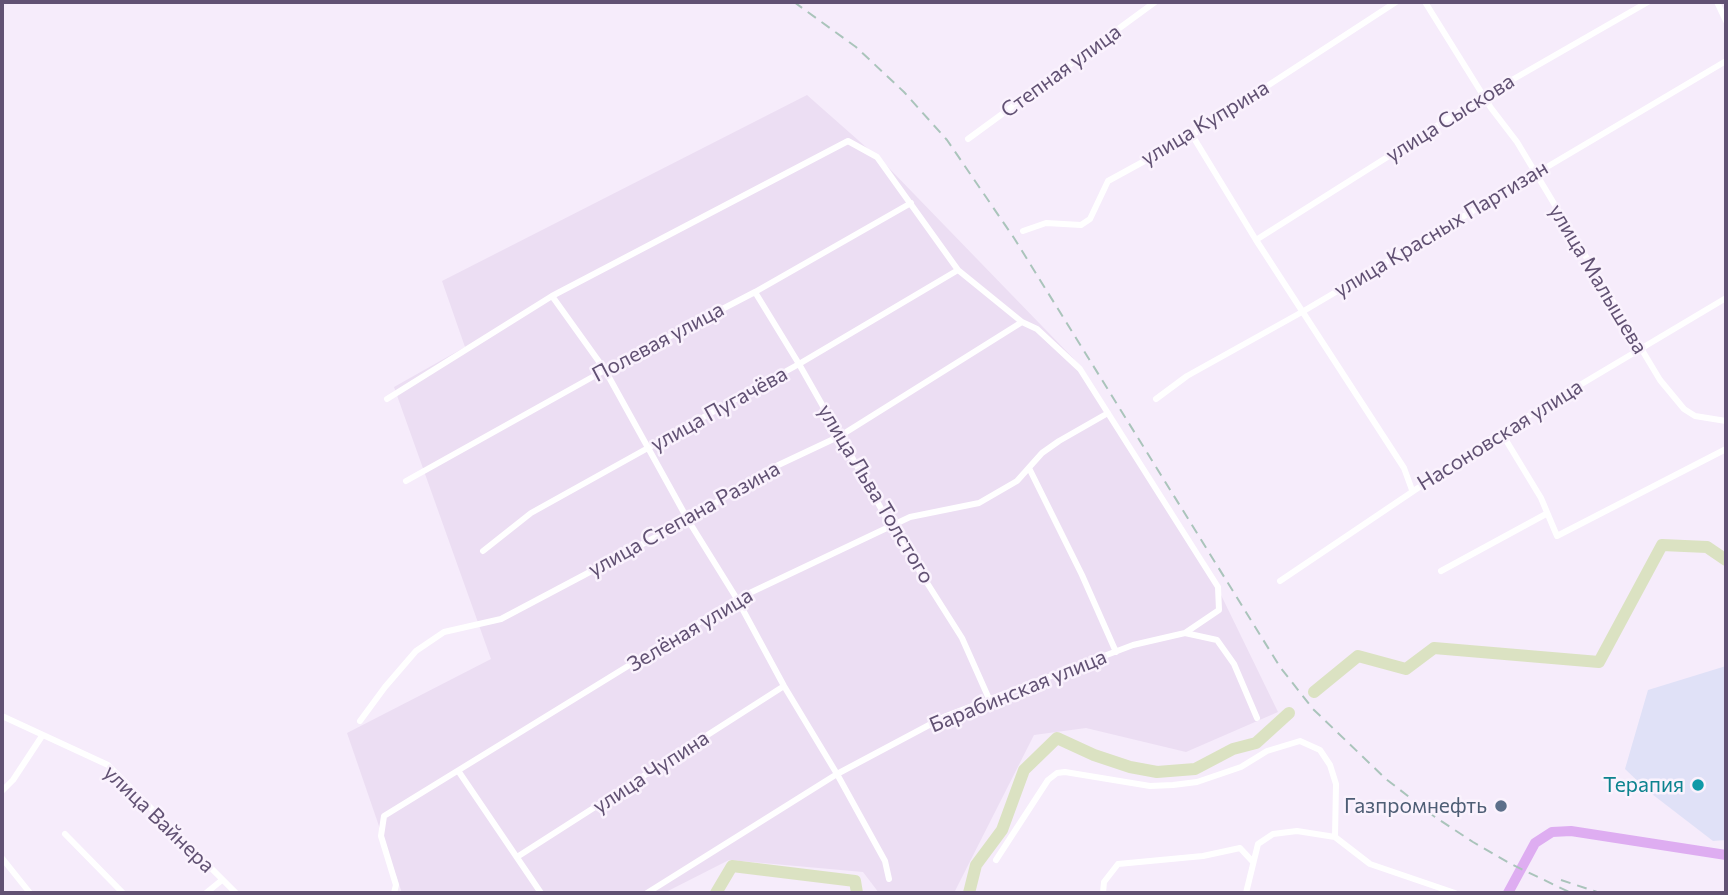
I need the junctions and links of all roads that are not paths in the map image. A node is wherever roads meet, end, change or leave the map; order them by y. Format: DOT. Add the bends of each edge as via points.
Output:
graph roads {
  1 [pos="1155,2"];
  2 [pos="1396,2"];
  3 [pos="1425,2"];
  4 [pos="1648,2"];
  5 [pos="1717,2"];
  6 [pos="1726,21"];
  7 [pos="1726,61"];
  8 [pos="1483,96"];
  9 [pos="1192,135"];
  10 [pos="968,139"];
  11 [pos="1534,173"];
  12 [pos="911,203"];
  13 [pos="1023,231"];
  14 [pos="1256,240"];
  15 [pos="958,270"];
  16 [pos="755,292"];
  17 [pos="552,296"];
  18 [pos="1726,298"];
  19 [pos="1302,312"];
  20 [pos="1023,323"];
  21 [pos="1639,349"];
  22 [pos="799,364"];
  23 [pos="605,370"];
  24 [pos="387,399"];
  25 [pos="1156,399"];
  26 [pos="1108,413"];
  27 [pos="1726,421"];
  28 [pos="1501,432"];
  29 [pos="840,436"];
  30 [pos="648,448"];
  31 [pos="1726,449"];
  32 [pos="1029,468"];
  33 [pos="406,481"];
  34 [pos="1412,490"];
  35 [pos="1546,514"];
  36 [pos="688,520"];
  37 [pos="891,526"];
  38 [pos="483,551"];
  39 [pos="1441,570"];
  40 [pos="1280,581"];
  41 [pos="737,599"];
  42 [pos="1185,632"];
  43 [pos="1116,652"];
  44 [pos="784,686"];
  45 [pos="990,701"];
  46 [pos="2,716"];
  47 [pos="1257,718"];
  48 [pos="360,721"];
  49 [pos="42,736"];
  50 [pos="459,772"];
  51 [pos="837,774"];
  52 [pos="2,791"];
  53 [pos="65,834"];
  54 [pos="1335,837"];
  55 [pos="1726,855"];
  56 [pos="517,857"];
  57 [pos="2,858"];
  58 [pos="996,860"];
  59 [pos="1253,862"];
  60 [pos="889,879"];
  61 [pos="222,880"];
  62 [pos="30,893"];
  63 [pos="122,893"];
  64 [pos="206,893"];
  65 [pos="236,893"];
  66 [pos="394,893"];
  67 [pos="541,893"];
  68 [pos="647,893"];
  69 [pos="1103,893"];
  70 [pos="1246,893"];
  71 [pos="1455,893"];
  72 [pos="1508,893"];
  1 -- 10 [label="street, Степная улица"];
  2 -- 9 [label="street, улица Куприна"];
  3 -- 8 [label="street, улица Малышева"];
  4 -- 8 [label="street, улица Сыскова"];
  5 -- 6 [label="street"];
  7 -- 11 [label="street, улица Красных Партизан"];
  8 -- 11 [label="street, улица Малышева"];
  8 -- 14 [label="street, улица Сыскова"];
  9 -- 13 [label="street, улица Куприна" via="1108,181 1090,219 1081,225 1046,223"];
  9 -- 14 [label="street"];
  11 -- 19 [label="street, улица Красных Партизан"];
  11 -- 21 [label="street, улица Малышева"];
  12 -- 15 [label="street"];
  12 -- 16 [label="street, Полевая улица"];
  12 -- 17 [label="street" via="877,157 848,141"];
  14 -- 19 [label="street"];
  15 -- 20 [label="street"];
  15 -- 22 [label="street, улица Пугачёва"];
  16 -- 22 [label="street, улица Льва Толстого"];
  16 -- 23 [label="street, Полевая улица"];
  17 -- 23 [label="street"];
  17 -- 24 [label="street"];
  18 -- 21 [label="street, Насоновская улица"];
  19 -- 25 [label="street, улица Красных Партизан" via="1187,376"];
  19 -- 34 [label="street" via="1404,468"];
  20 -- 26 [label="street" via="1037,329 1080,369"];
  20 -- 29 [label="street, улица Степана Разина"];
  21 -- 27 [label="street, улица Малышева" via="1684,409 1695,416"];
  21 -- 28 [label="street, Насоновская улица"];
  22 -- 29 [label="street, улица Льва Толстого"];
  22 -- 30 [label="street, улица Пугачёва"];
  23 -- 30 [label="street"];
  23 -- 33 [label="street, Полевая улица"];
  26 -- 32 [label="street, Зелёная улица" via="1059,441"];
  26 -- 42 [label="street" via="1217,587 1219,610"];
  28 -- 34 [label="street, Насоновская улица"];
  28 -- 35 [label="street"];
  29 -- 36 [label="street, улица Степана Разина" via="772,468"];
  29 -- 37 [label="street, улица Льва Толстого"];
  30 -- 36 [label="street"];
  30 -- 38 [label="street, улица Пугачёва" via="531,513"];
  31 -- 35 [label="street" via="1557,536"];
  32 -- 37 [label="street, Зелёная улица" via="1017,481 979,503 909,517"];
  32 -- 43 [label="street"];
  34 -- 40 [label="street, Насоновская улица"];
  35 -- 39 [label="street"];
  36 -- 41 [label="street"];
  36 -- 48 [label="street, улица Степана Разина" via="501,618 444,632 416,650"];
  37 -- 41 [label="street, Зелёная улица"];
  37 -- 45 [label="street, улица Льва Толстого" via="962,638"];
  41 -- 44 [label="street"];
  41 -- 50 [label="street, Зелёная улица"];
  42 -- 43 [label="street, Барабинская улица"];
  42 -- 47 [label="street" via="1217,640 1234,664"];
  43 -- 45 [label="street, Барабинская улица"];
  44 -- 51 [label="street"];
  44 -- 56 [label="street, улица Чупина"];
  45 -- 51 [label="street, Барабинская улица" via="946,716"];
  46 -- 49 [label="street, улица Вайнера"];
  49 -- 52 [label="street"];
  49 -- 61 [label="street, улица Вайнера" via="108,765"];
  50 -- 56 [label="street"];
  50 -- 66 [label="street, Зелёная улица" via="384,816 381,836 396,885"];
  51 -- 60 [label="street" via="885,861"];
  51 -- 68 [label="street, Барабинская улица"];
  53 -- 63 [label="street"];
  54 -- 58 [label="street" via="1336,784 1330,765 1320,750 1300,741 1197,782 1150,786 1057,773"];
  54 -- 59 [label="street" via="1297,831 1273,834 1258,844"];
  54 -- 71 [label="street" via="1370,864"];
  55 -- 72 [label="main road" via="1552,832 1540,838 1528,854"];
  56 -- 67 [label="street"];
  57 -- 62 [label="street"];
  59 -- 69 [label="street" via="1240,848 1118,864 1104,882"];
  59 -- 70 [label="street"];
  61 -- 64 [label="street"];
  61 -- 65 [label="street, улица Вайнера"];
}
